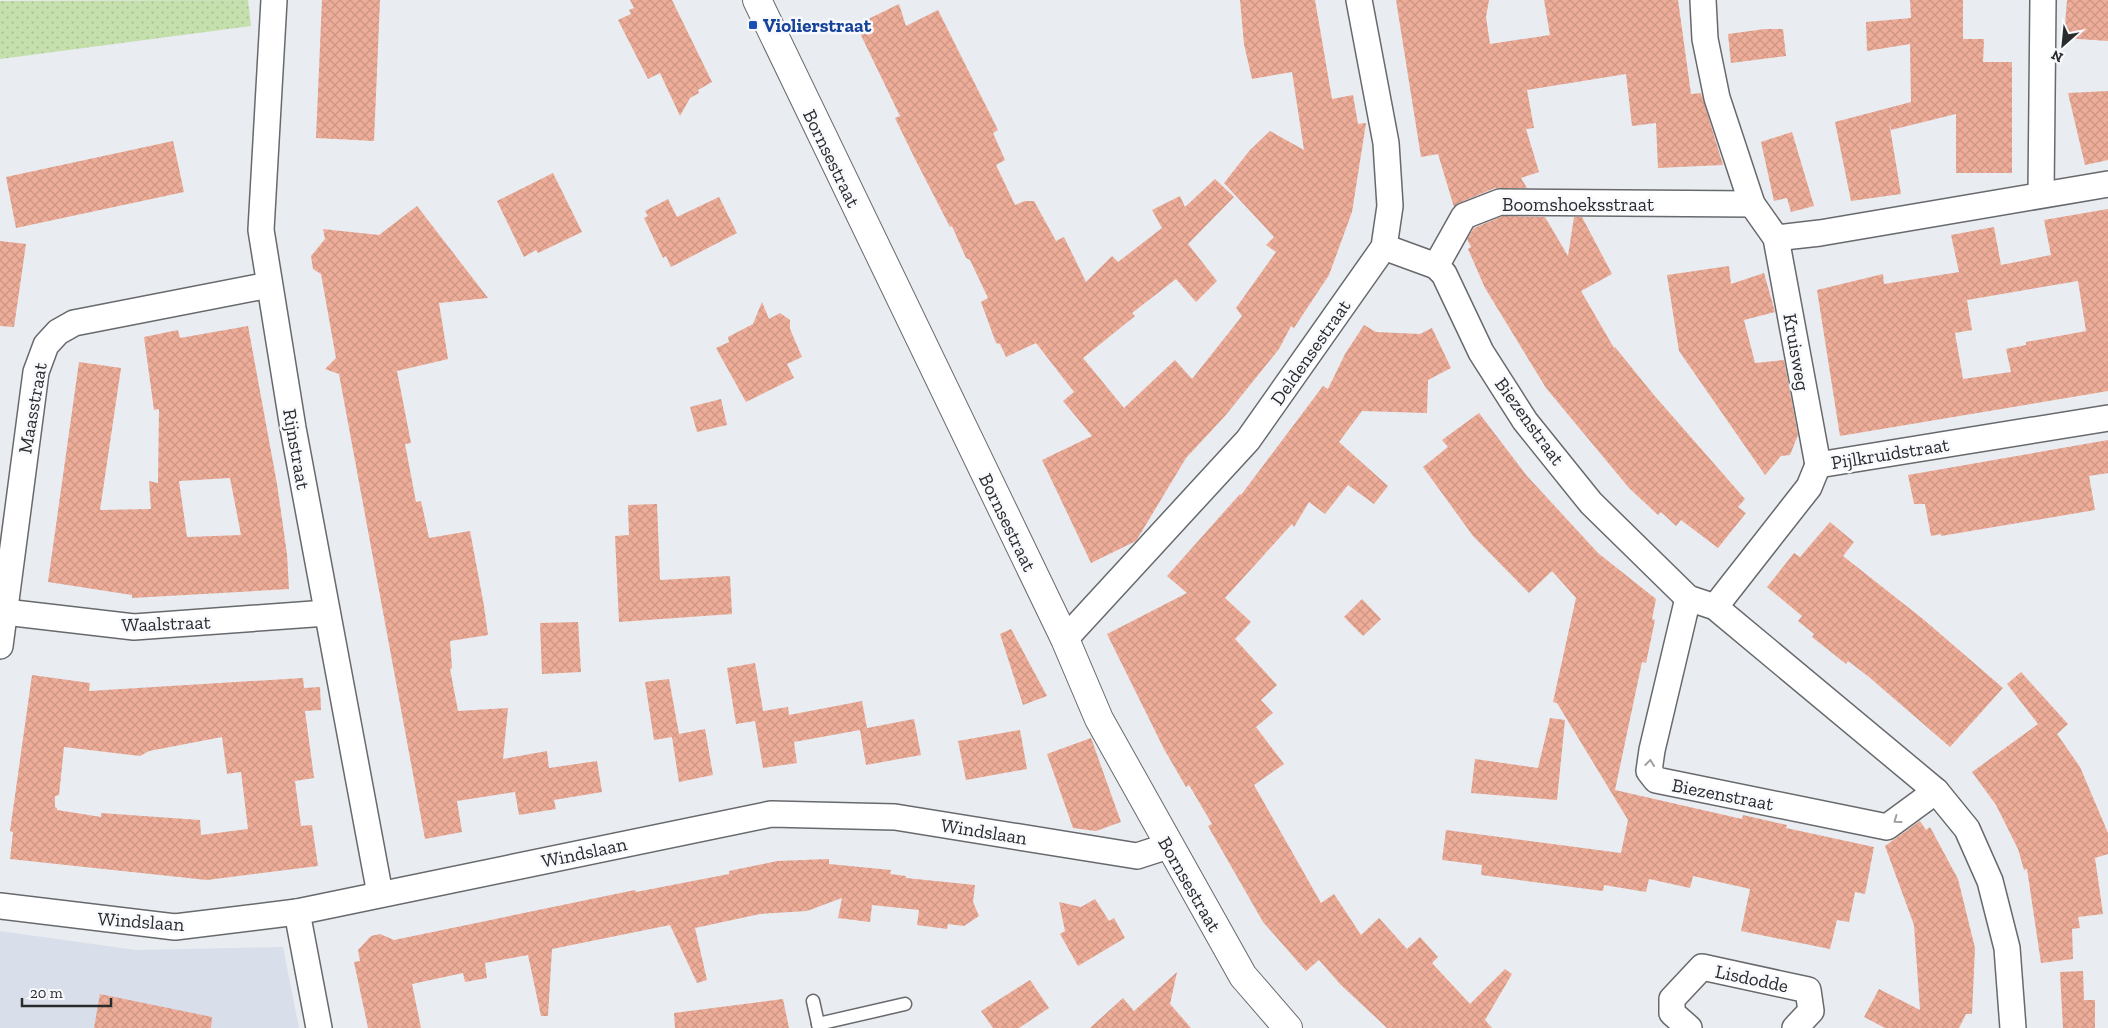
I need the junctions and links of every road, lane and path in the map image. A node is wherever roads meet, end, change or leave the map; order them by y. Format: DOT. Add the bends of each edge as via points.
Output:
graph roads {
  1 [pos="274,0"];
  2 [pos="757,0"];
  3 [pos="1359,0"];
  4 [pos="1703,0"];
  5 [pos="2043,0"];
  6 [pos="2108,184"];
  7 [pos="2041,194"];
  8 [pos="1752,204"];
  9 [pos="1776,238"];
  10 [pos="1384,247"];
  11 [pos="1436,266"];
  12 [pos="269,285"];
  13 [pos="2108,418"];
  14 [pos="1818,465"];
  15 [pos="1688,598"];
  16 [pos="1715,607"];
  17 [pos="5,612"];
  18 [pos="327,614"];
  19 [pos="1065,640"];
  20 [pos="0,646"];
  21 [pos="1936,792"];
  22 [pos="1168,846"];
  23 [pos="380,894"];
  24 [pos="0,906"];
  25 [pos="297,912"];
  26 [pos="813,1002"];
  27 [pos="905,1004"];
  28 [pos="819,1026"];
  29 [pos="319,1028"];
  30 [pos="1288,1028"];
  31 [pos="1689,1028"];
  32 [pos="1795,1028"];
  33 [pos="2013,1028"];
  1 -- 12 [label="street, Rijnstraat" via="262,230"];
  2 -- 19 [label="street, Bornsestraat"];
  3 -- 10 [label="street, Deldensestraat" via="1386,144 1390,206"];
  4 -- 8 [label="street" via="1705,39 1717,98"];
  5 -- 7 [label="street"];
  6 -- 7 [label="street"];
  7 -- 9 [label="street"];
  8 -- 9 [label="street"];
  8 -- 11 [label="street, Boomshoeksstraat" via="1500,202 1464,216"];
  9 -- 14 [label="street, Kruisweg"];
  10 -- 11 [label="street"];
  10 -- 19 [label="street, Deldensestraat" via="1248,440"];
  11 -- 15 [label="street, Biezenstraat" via="1444,274 1481,352 1525,421 1591,503"];
  12 -- 17 [label="street, Maasstraat" via="74,324 58,332 46,345 40,356 31,399"];
  12 -- 18 [label="street, Rijnstraat"];
  13 -- 14 [label="street, Pijlkruidstraat"];
  14 -- 16 [label="street, Pijlkruidstraat" via="1810,487"];
  15 -- 16 [label="street, Biezenstraat"];
  21 -- 15 [label="street, Biezenstraat, one-way" via="1887,827 1656,780 1649,771 1652,750"];
  16 -- 21 [label="street, Biezenstraat"];
  17 -- 18 [label="street, Waalstraat" via="134,627"];
  17 -- 20 [label="street, Maasstraat"];
  18 -- 23 [label="street, Rijnstraat"];
  19 -- 22 [label="street, Bornsestraat" via="1100,719"];
  21 -- 33 [label="street, Biezenstraat" via="1966,829 1990,881 2007,948"];
  22 -- 23 [label="street, Windslaan" via="1137,856 895,817 771,814"];
  22 -- 30 [label="street, Bornsestraat" via="1243,976"];
  23 -- 25 [label="street, Windslaan"];
  24 -- 25 [label="street, Windslaan" via="175,927"];
  25 -- 29 [label="street"];
  26 -- 28 [label="lane"];
  27 -- 28 [label="lane"];
  31 -- 32 [label="street, Lisdodde" via="1672,1013 1672,999 1702,967 1808,990 1811,1011"];
}
